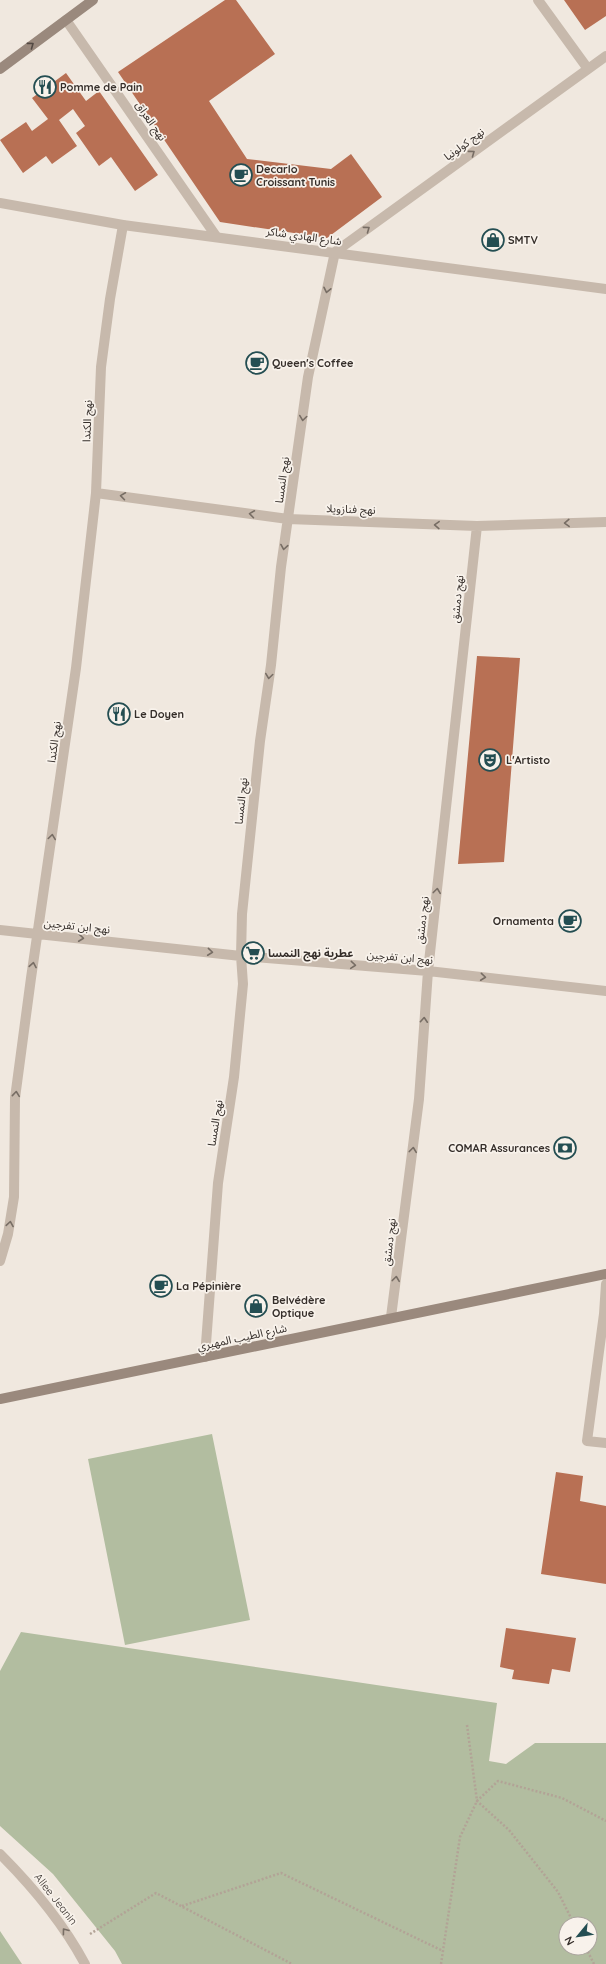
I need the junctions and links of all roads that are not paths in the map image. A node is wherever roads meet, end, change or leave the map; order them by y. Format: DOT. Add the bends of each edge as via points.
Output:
graph roads {
  1 [pos="93,0"];
  2 [pos="538,0"];
  3 [pos="66,20"];
  4 [pos="606,56"];
  5 [pos="0,69"];
  6 [pos="588,69"];
  7 [pos="0,203"];
  8 [pos="123,225"];
  9 [pos="216,236"];
  10 [pos="335,252"];
  11 [pos="606,289"];
  12 [pos="96,493"];
  13 [pos="288,519"];
  14 [pos="606,522"];
  15 [pos="477,526"];
  16 [pos="0,930"];
  17 [pos="38,934"];
  18 [pos="241,956"];
  19 [pos="428,971"];
  20 [pos="606,991"];
  21 [pos="0,1261"];
  22 [pos="606,1274"];
  23 [pos="606,1284"];
  24 [pos="391,1317"];
  25 [pos="205,1357"];
  26 [pos="0,1399"];
  27 [pos="606,1443"];
  28 [pos="0,1854"];
  29 [pos="85,1964"];
  1 -- 3 [label="main road"];
  2 -- 6 [label="street"];
  5 -- 3 [label="main road, one-way"];
  3 -- 9 [label="street, نهج العراق"];
  4 -- 6 [label="street, نهج كولونيا"];
  10 -- 6 [label="street, نهج كولونيا, one-way"];
  7 -- 8 [label="street, شارع الهادي شاكر"];
  8 -- 9 [label="street, شارع الهادي شاكر"];
  8 -- 12 [label="street, نهج الكندا" via="100,367"];
  9 -- 10 [label="street, شارع الهادي شاكر"];
  10 -- 11 [label="street, شارع الهادي شاكر"];
  10 -- 13 [label="street, نهج النمسا, one-way" via="308,377"];
  13 -- 12 [label="street, نهج فنازويلا, one-way"];
  17 -- 12 [label="street, نهج الكندا, one-way" via="76,668"];
  15 -- 13 [label="street, نهج فنازويلا, one-way"];
  13 -- 18 [label="street, نهج النمسا, one-way" via="246,864"];
  14 -- 15 [label="street, نهج فنازويلا, one-way"];
  19 -- 15 [label="street, نهج دمشق, one-way"];
  16 -- 17 [label="street, نهج ابن تفرجين"];
  17 -- 18 [label="street, نهج ابن تفرجين, one-way"];
  21 -- 17 [label="street, نهج الكندا, one-way" via="8,1234 14,1197 15,1098"];
  18 -- 19 [label="street, نهج ابن تفرجين, one-way"];
  18 -- 25 [label="street, نهج النمسا" via="243,984 235,1069 218,1183"];
  19 -- 20 [label="street, نهج ابن تفرجين, one-way"];
  24 -- 19 [label="street, نهج دمشق, one-way" via="419,1099"];
  22 -- 24 [label="main road, شارع الطيب المهيري"];
  23 -- 27 [label="street" via="587,1441"];
  24 -- 25 [label="main road, شارع الطيب المهيري"];
  25 -- 26 [label="main road, شارع الطيب المهيري"];
  29 -- 28 [label="street, Allee Jeanin, one-way" via="74,1943 30,1884"];
}
